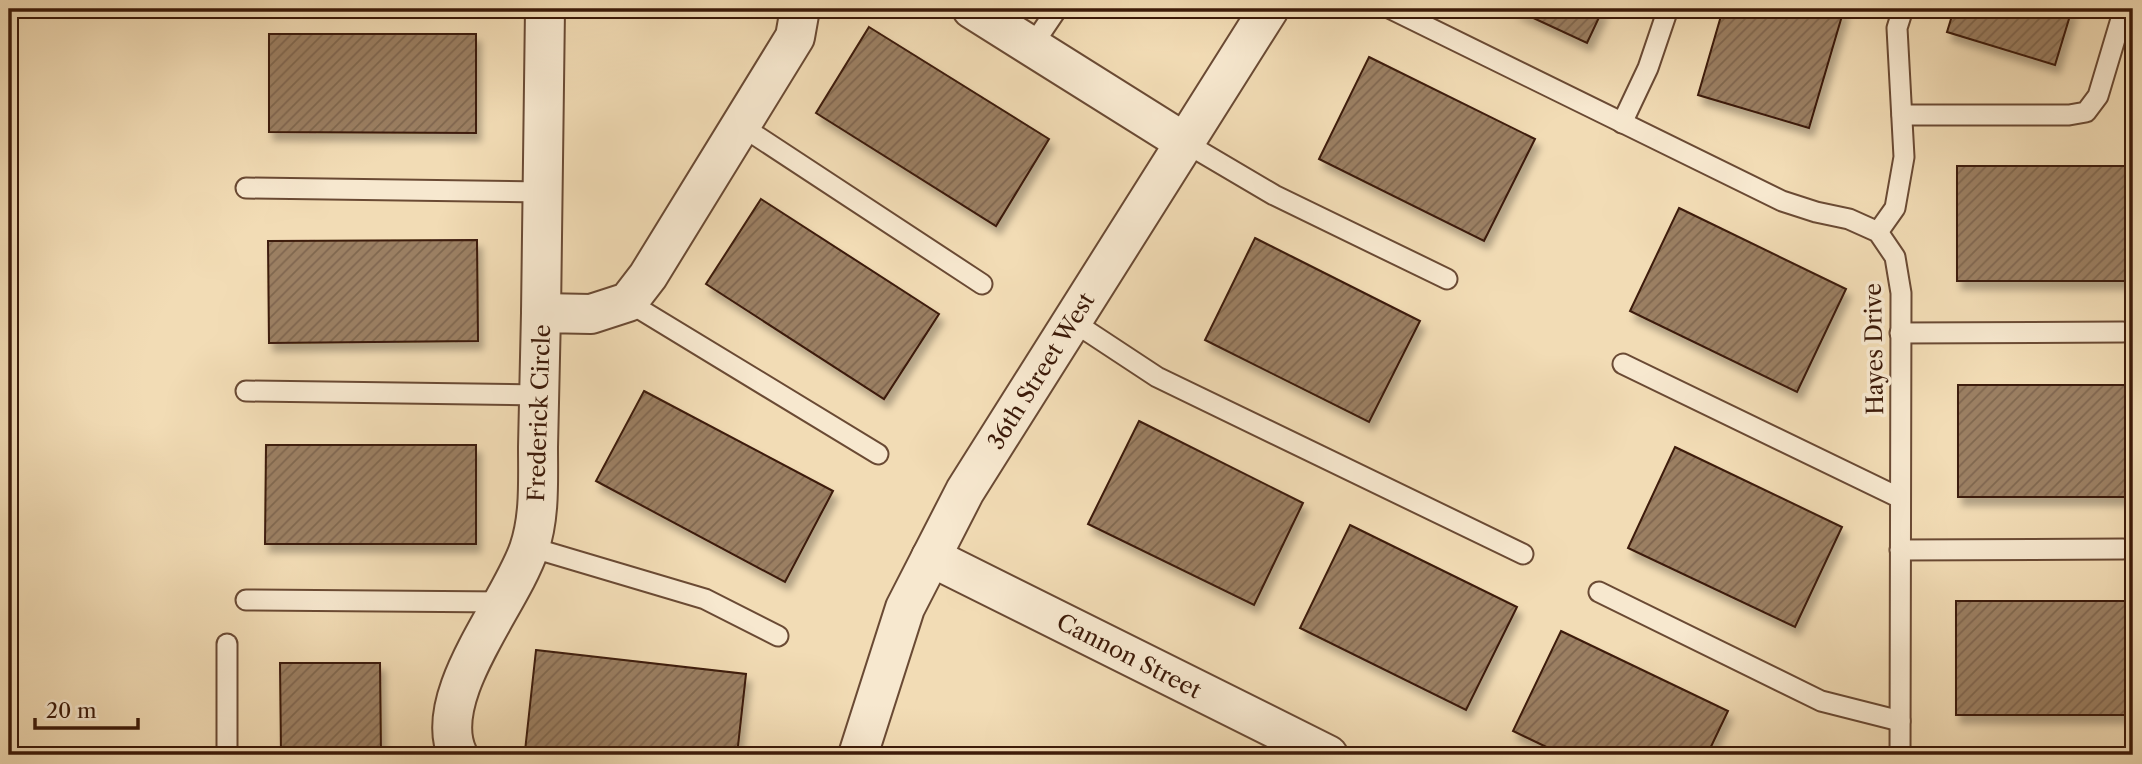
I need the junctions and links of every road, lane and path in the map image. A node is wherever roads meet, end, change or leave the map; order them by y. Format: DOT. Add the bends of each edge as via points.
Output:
graph roads {
  1 [pos="545,9"];
  2 [pos="800,9"];
  3 [pos="972,9"];
  4 [pos="1057,9"];
  5 [pos="1269,9"];
  6 [pos="1391,9"];
  7 [pos="1668,9"];
  8 [pos="1903,9"];
  9 [pos="2124,9"];
  10 [pos="1032,46"];
  11 [pos="1902,115"];
  12 [pos="1622,123"];
  13 [pos="740,125"];
  14 [pos="1184,142"];
  15 [pos="246,188"];
  16 [pos="543,192"];
  17 [pos="1878,232"];
  18 [pos="1447,279"];
  19 [pos="982,284"];
  20 [pos="628,302"];
  21 [pos="541,313"];
  22 [pos="1072,321"];
  23 [pos="2123,332"];
  24 [pos="1900,333"];
  25 [pos="1623,364"];
  26 [pos="246,391"];
  27 [pos="539,395"];
  28 [pos="878,454"];
  29 [pos="1900,498"];
  30 [pos="530,547"];
  31 [pos="2123,549"];
  32 [pos="1900,550"];
  33 [pos="1522,554"];
  34 [pos="931,557"];
  35 [pos="1599,592"];
  36 [pos="246,600"];
  37 [pos="505,602"];
  38 [pos="778,636"];
  39 [pos="227,644"];
  40 [pos="1900,721"];
  41 [pos="227,755"];
  42 [pos="458,755"];
  43 [pos="858,755"];
  44 [pos="1328,755"];
  45 [pos="1900,755"];
  1 -- 16 [label="street"];
  2 -- 13 [label="street" via="795,37"];
  3 -- 10 [label="street"];
  4 -- 10 [label="lane"];
  5 -- 14 [label="street, 36th Street West"];
  6 -- 12 [label="lane"];
  7 -- 12 [label="lane" via="1648,68"];
  8 -- 11 [label="lane" via="1897,28"];
  9 -- 11 [label="lane" via="2098,96 2086,112"];
  10 -- 14 [label="street"];
  11 -- 17 [label="lane" via="1904,157 1895,208"];
  12 -- 17 [label="lane" via="1782,201"];
  13 -- 19 [label="lane"];
  13 -- 20 [label="street"];
  14 -- 18 [label="lane" via="1274,194"];
  14 -- 22 [label="street, 36th Street West"];
  15 -- 16 [label="lane"];
  16 -- 21 [label="street"];
  17 -- 24 [label="lane, Hayes Drive" via="1895,257 1901,293"];
  20 -- 21 [label="street, Frederick Circle" via="591,314"];
  20 -- 28 [label="lane"];
  21 -- 27 [label="street, Frederick Circle"];
  22 -- 33 [label="lane" via="1157,377"];
  22 -- 34 [label="street, 36th Street West" via="965,491"];
  23 -- 24 [label="lane"];
  24 -- 29 [label="lane, Hayes Drive"];
  25 -- 29 [label="lane"];
  26 -- 27 [label="lane"];
  27 -- 30 [label="street, Frederick Circle" via="537,507"];
  29 -- 32 [label="lane, Hayes Drive"];
  30 -- 37 [label="street, Frederick Circle"];
  30 -- 38 [label="lane" via="705,599"];
  31 -- 32 [label="lane"];
  32 -- 40 [label="lane, Hayes Drive"];
  34 -- 43 [label="street, 36th Street West" via="905,608"];
  34 -- 44 [label="street, Cannon Street"];
  35 -- 40 [label="lane" via="1821,701"];
  36 -- 37 [label="lane"];
  37 -- 42 [label="street, Frederick Circle" via="464,673 452,710 453,746"];
  39 -- 41 [label="lane"];
  40 -- 45 [label="lane, Hayes Drive"];
}
